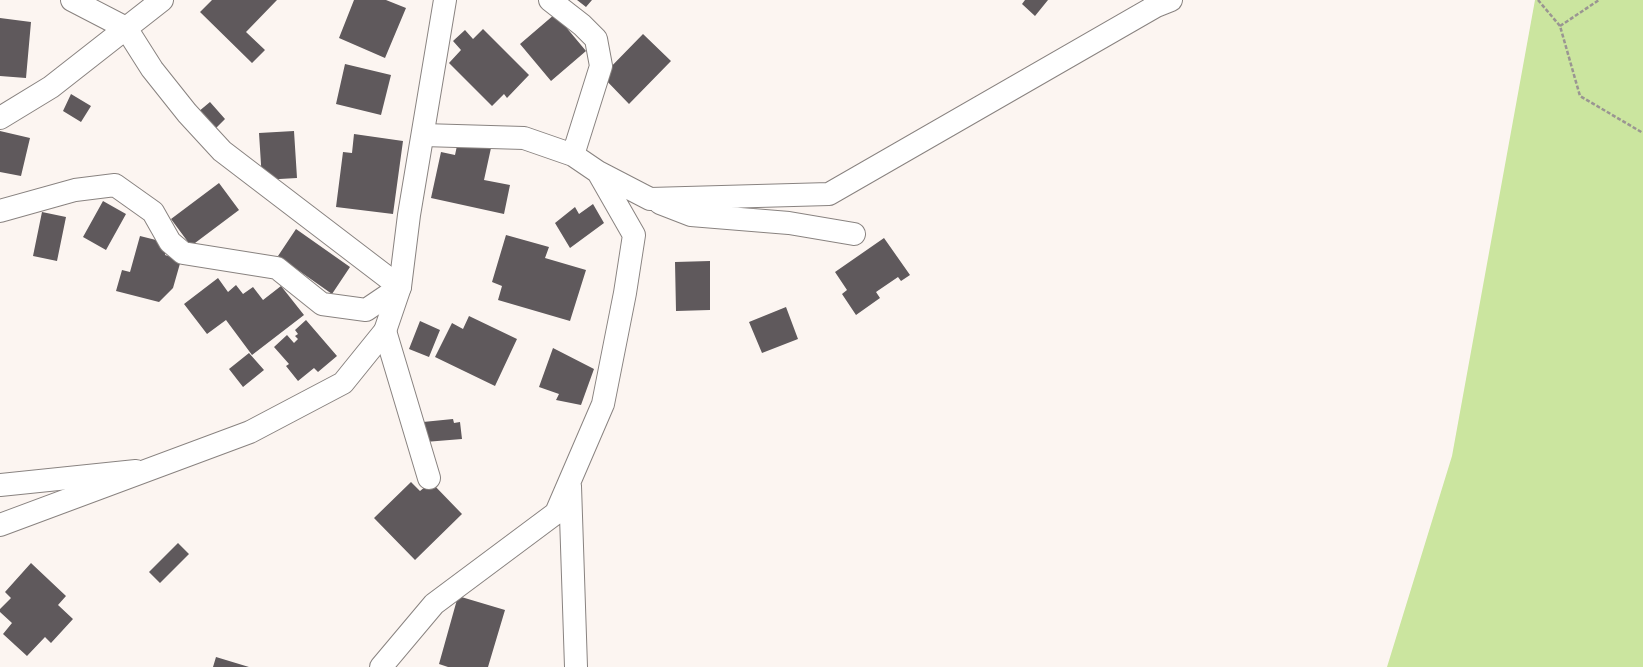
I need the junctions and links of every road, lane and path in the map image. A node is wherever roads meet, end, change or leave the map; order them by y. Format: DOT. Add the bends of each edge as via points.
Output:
graph roads {
  1 [pos="72,0"];
  2 [pos="162,0"];
  3 [pos="445,0"];
  4 [pos="550,0"];
  5 [pos="1171,0"];
  6 [pos="1538,0"];
  7 [pos="1599,0"];
  8 [pos="1560,26"];
  9 [pos="126,28"];
  10 [pos="0,118"];
  11 [pos="1643,133"];
  12 [pos="423,135"];
  13 [pos="573,155"];
  14 [pos="598,172"];
  15 [pos="650,199"];
  16 [pos="0,211"];
  17 [pos="854,234"];
  18 [pos="400,287"];
  19 [pos="385,331"];
  20 [pos="148,469"];
  21 [pos="428,478"];
  22 [pos="570,480"];
  23 [pos="0,485"];
  24 [pos="0,525"];
  25 [pos="381,667"];
  26 [pos="576,667"];
  1 -- 9 [label="street"];
  2 -- 9 [label="street"];
  3 -- 12 [label="street"];
  4 -- 13 [label="street" via="582,25 596,40 601,66"];
  5 -- 15 [label="street" via="1156,6 829,194"];
  6 -- 8 [label="path"];
  7 -- 8 [label="path"];
  8 -- 11 [label="path" via="1580,96"];
  9 -- 10 [label="street" via="51,87"];
  9 -- 18 [label="street" via="152,69 222,151"];
  12 -- 13 [label="street" via="524,138"];
  12 -- 18 [label="street" via="408,215"];
  13 -- 14 [label="street"];
  14 -- 15 [label="street"];
  14 -- 22 [label="street" via="634,235 602,404"];
  15 -- 17 [label="street" via="691,214 789,223"];
  16 -- 18 [label="street" via="75,190 115,185 153,212 170,242 183,253 277,268 322,304 366,310"];
  18 -- 19 [label="street"];
  19 -- 20 [label="street" via="343,383 250,432"];
  19 -- 21 [label="street"];
  20 -- 23 [label="street"];
  20 -- 24 [label="street"];
  22 -- 25 [label="street" via="556,513 434,604"];
  22 -- 26 [label="street"];
}
